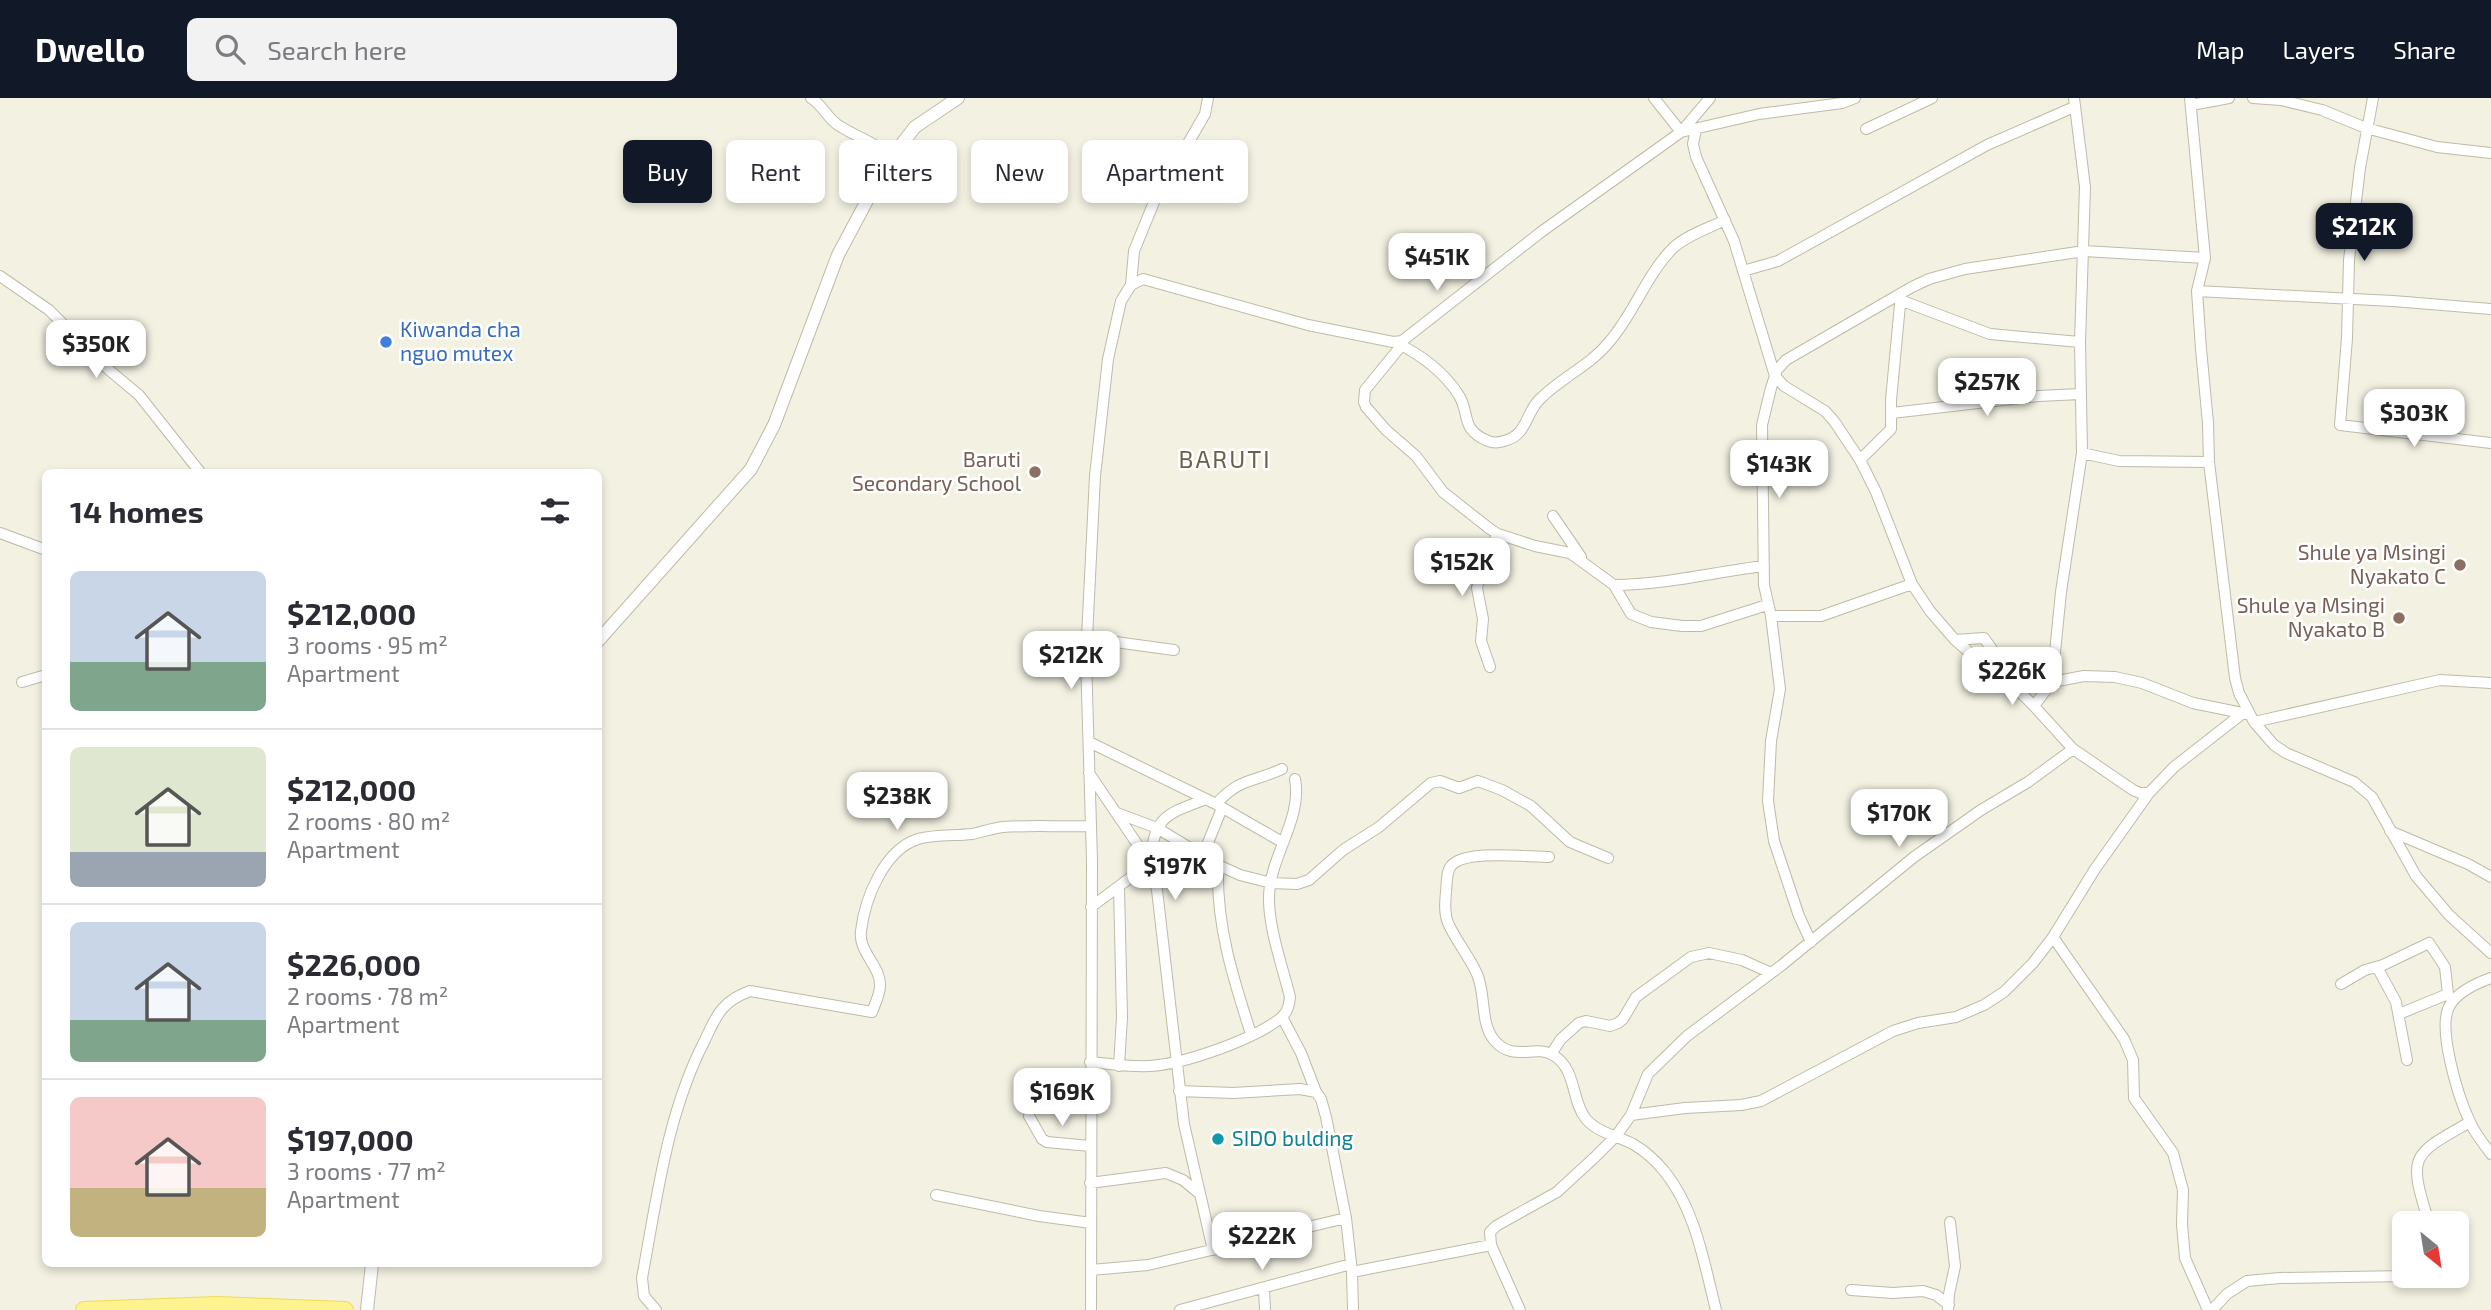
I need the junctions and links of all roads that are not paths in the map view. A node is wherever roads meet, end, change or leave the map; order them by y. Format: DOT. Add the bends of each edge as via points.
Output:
graph roads {
  1 [pos="811,98"];
  2 [pos="958,98"];
  3 [pos="1208,98"];
  4 [pos="1654,98"];
  5 [pos="1710,98"];
  6 [pos="1855,98"];
  7 [pos="1932,98"];
  8 [pos="2229,98"];
  9 [pos="2253,98"];
  10 [pos="2373,98"];
  11 [pos="2074,102"];
  12 [pos="2190,102"];
  13 [pos="2366,128"];
  14 [pos="1696,129"];
  15 [pos="1866,129"];
  16 [pos="1681,132"];
  17 [pos="869,140"];
  18 [pos="904,140"];
  19 [pos="2491,153"];
  20 [pos="866,203"];
  21 [pos="1725,220"];
  22 [pos="2084,251"];
  23 [pos="2205,258"];
  24 [pos="1742,271"];
  25 [pos="0,276"];
  26 [pos="1131,285"];
  27 [pos="2197,291"];
  28 [pos="1900,297"];
  29 [pos="2348,301"];
  30 [pos="2491,309"];
  31 [pos="2080,342"];
  32 [pos="1397,344"];
  33 [pos="1775,376"];
  34 [pos="2080,394"];
  35 [pos="1892,413"];
  36 [pos="2491,443"];
  37 [pos="2082,453"];
  38 [pos="1860,460"];
  39 [pos="2209,462"];
  40 [pos="198,469"];
  41 [pos="1553,516"];
  42 [pos="0,533"];
  43 [pos="1498,534"];
  44 [pos="42,549"];
  45 [pos="1583,560"];
  46 [pos="1763,566"];
  47 [pos="1912,584"];
  48 [pos="1614,585"];
  49 [pos="1769,610"];
  50 [pos="602,637"];
  51 [pos="1086,638"];
  52 [pos="1955,640"];
  53 [pos="1174,650"];
  54 [pos="1490,667"];
  55 [pos="42,676"];
  56 [pos="2007,680"];
  57 [pos="22,682"];
  58 [pos="2052,682"];
  59 [pos="2491,683"];
  60 [pos="2034,706"];
  61 [pos="2249,717"];
  62 [pos="1089,742"];
  63 [pos="2073,749"];
  64 [pos="1282,769"];
  65 [pos="1089,773"];
  66 [pos="1295,779"];
  67 [pos="2149,793"];
  68 [pos="1214,804"];
  69 [pos="1117,813"];
  70 [pos="1090,826"];
  71 [pos="1157,828"];
  72 [pos="2390,831"];
  73 [pos="1282,842"];
  74 [pos="1203,855"];
  75 [pos="1549,857"];
  76 [pos="1608,858"];
  77 [pos="1150,863"];
  78 [pos="1218,865"];
  79 [pos="2491,877"];
  80 [pos="1271,883"];
  81 [pos="1119,888"];
  82 [pos="1091,907"];
  83 [pos="2053,937"];
  84 [pos="1811,942"];
  85 [pos="2491,953"];
  86 [pos="2377,967"];
  87 [pos="1771,973"];
  88 [pos="2491,978"];
  89 [pos="2342,984"];
  90 [pos="2451,997"];
  91 [pos="2399,1014"];
  92 [pos="1282,1017"];
  93 [pos="1251,1034"];
  94 [pos="1551,1054"];
  95 [pos="2407,1060"];
  96 [pos="1090,1062"];
  97 [pos="1175,1063"];
  98 [pos="1119,1066"];
  99 [pos="1179,1091"];
  100 [pos="1316,1092"];
  101 [pos="1631,1115"];
  102 [pos="1029,1116"];
  103 [pos="2470,1122"];
  104 [pos="1616,1136"];
  105 [pos="1090,1146"];
  106 [pos="2491,1154"];
  107 [pos="1090,1183"];
  108 [pos="1200,1194"];
  109 [pos="936,1195"];
  110 [pos="2426,1211"];
  111 [pos="1346,1218"];
  112 [pos="1091,1223"];
  113 [pos="1950,1223"];
  114 [pos="1491,1245"];
  115 [pos="1213,1250"];
  116 [pos="372,1267"];
  117 [pos="1352,1268"];
  118 [pos="1091,1269"];
  119 [pos="2392,1276"];
  120 [pos="1264,1288"];
  121 [pos="1851,1290"];
  122 [pos="1948,1308"];
  123 [pos="84,1310"];
  124 [pos="345,1310"];
  125 [pos="367,1310"];
  126 [pos="656,1310"];
  127 [pos="1094,1310"];
  128 [pos="1180,1310"];
  129 [pos="1265,1310"];
  130 [pos="1353,1310"];
  131 [pos="1520,1310"];
  132 [pos="1716,1310"];
  133 [pos="2210,1310"];
  1 -- 17 [label="street" via="836,124"];
  2 -- 18 [label="street" via="915,127"];
  3 -- 26 [label="street" via="1206,114 1146,218 1134,251"];
  4 -- 16 [label="street"];
  5 -- 16 [label="street"];
  6 -- 14 [label="street"];
  7 -- 15 [label="street"];
  8 -- 12 [label="street"];
  9 -- 13 [label="street" via="2322,110"];
  10 -- 13 [label="street"];
  11 -- 22 [label="street" via="2083,155"];
  11 -- 24 [label="street" via="1778,261"];
  12 -- 23 [label="street"];
  13 -- 19 [label="street" via="2437,147"];
  13 -- 29 [label="street"];
  14 -- 16 [label="street"];
  14 -- 21 [label="street" via="1696,157"];
  16 -- 32 [label="street"];
  20 -- 50 [label="street" via="838,255 774,425 751,469"];
  21 -- 24 [label="street"];
  21 -- 32 [label="street" via="1674,247 1612,339 1537,401 1523,430 1511,439 1492,443 1477,435 1456,391 1432,365"];
  22 -- 23 [label="street"];
  22 -- 28 [label="street" via="1965,269 1929,279"];
  22 -- 31 [label="street"];
  23 -- 27 [label="street"];
  24 -- 33 [label="street"];
  25 -- 40 [label="street" via="49,310 139,395"];
  26 -- 32 [label="street" via="1143,279 1308,325"];
  26 -- 51 [label="street" via="1121,301 1108,359 1093,498"];
  27 -- 29 [label="street"];
  27 -- 39 [label="street"];
  28 -- 31 [label="street" via="1990,334"];
  28 -- 33 [label="street" via="1786,360"];
  28 -- 35 [label="street"];
  29 -- 30 [label="street"];
  29 -- 36 [label="street" via="2340,425"];
  31 -- 34 [label="street"];
  32 -- 43 [label="street" via="1365,390 1366,407 1416,456 1443,492"];
  33 -- 38 [label="street" via="1825,411"];
  33 -- 46 [label="street" via="1762,425"];
  34 -- 35 [label="street"];
  34 -- 37 [label="street"];
  35 -- 38 [label="street" via="1887,435"];
  37 -- 39 [label="street" via="2119,461"];
  37 -- 58 [label="street"];
  38 -- 47 [label="street"];
  39 -- 61 [label="street" via="2235,678"];
  41 -- 45 [label="street"];
  42 -- 44 [label="street"];
  43 -- 45 [label="street"];
  43 -- 54 [label="street" via="1485,557 1477,589 1483,619 1480,641"];
  45 -- 48 [label="street"];
  46 -- 48 [label="street" via="1651,584"];
  46 -- 49 [label="street"];
  47 -- 49 [label="street" via="1821,616"];
  47 -- 52 [label="street"];
  48 -- 49 [label="street" via="1631,614 1651,622 1701,626"];
  49 -- 84 [label="street" via="1780,689 1769,772 1769,816"];
  51 -- 53 [label="street"];
  51 -- 62 [label="street"];
  52 -- 56 [label="street"];
  52 -- 56 [label="street" via="1984,638"];
  55 -- 57 [label="street"];
  56 -- 58 [label="street"];
  56 -- 60 [label="street"];
  58 -- 60 [label="street"];
  58 -- 61 [label="street" via="2115,677"];
  59 -- 61 [label="street" via="2440,680"];
  60 -- 63 [label="street"];
  61 -- 67 [label="street" via="2174,767"];
  61 -- 72 [label="street" via="2286,753 2354,782 2372,797"];
  62 -- 65 [label="street"];
  62 -- 68 [label="street"];
  63 -- 67 [label="street" via="2133,790"];
  63 -- 84 [label="street" via="1913,858"];
  64 -- 68 [label="street" via="1242,782"];
  65 -- 69 [label="street"];
  65 -- 70 [label="street"];
  66 -- 73 [label="street" via="1297,798"];
  67 -- 83 [label="street"];
  68 -- 71 [label="street" via="1167,816"];
  68 -- 73 [label="street"];
  68 -- 74 [label="street"];
  69 -- 71 [label="street"];
  69 -- 77 [label="street"];
  70 -- 82 [label="street"];
  70 -- 126 [label="street" via="1003,827 935,835 910,843 891,856 872,893 860,934 879,981 872,1012 750,991 724,1007 693,1063 669,1144 642,1278 644,1296"];
  71 -- 74 [label="street"];
  71 -- 77 [label="street"];
  72 -- 79 [label="street"];
  72 -- 85 [label="street" via="2416,876 2449,915"];
  73 -- 80 [label="street"];
  74 -- 78 [label="street"];
  75 -- 94 [label="street" via="1460,859 1449,870 1445,905 1458,945 1477,975 1494,1040 1511,1052"];
  76 -- 80 [label="street" via="1574,844 1531,806 1484,782 1459,788 1440,781 1431,783 1309,880"];
  77 -- 81 [label="street"];
  77 -- 97 [label="street" via="1164,933"];
  78 -- 80 [label="street"];
  78 -- 93 [label="street" via="1220,923"];
  80 -- 92 [label="street" via="1272,920 1290,997"];
  81 -- 82 [label="street"];
  81 -- 98 [label="street"];
  82 -- 96 [label="street"];
  83 -- 101 [label="street" via="2016,980 1984,1004 1956,1017 1894,1031 1760,1101"];
  83 -- 133 [label="street" via="2124,1039 2133,1060 2134,1098 2173,1153 2183,1190 2185,1258"];
  84 -- 87 [label="street"];
  86 -- 89 [label="street"];
  86 -- 90 [label="street" via="2430,944 2447,973"];
  86 -- 91 [label="street"];
  87 -- 94 [label="street" via="1709,953 1691,957 1636,997 1618,1023 1579,1023"];
  87 -- 101 [label="street" via="1654,1067"];
  88 -- 90 [label="street"];
  90 -- 91 [label="street"];
  90 -- 103 [label="street" via="2446,1038 2455,1084"];
  91 -- 95 [label="street"];
  92 -- 93 [label="street"];
  92 -- 100 [label="street"];
  93 -- 97 [label="street"];
  94 -- 104 [label="street" via="1572,1079 1584,1117"];
  96 -- 98 [label="street"];
  96 -- 105 [label="street"];
  97 -- 98 [label="street"];
  97 -- 99 [label="street"];
  99 -- 100 [label="street"];
  99 -- 108 [label="street"];
  100 -- 111 [label="street" via="1326,1117"];
  101 -- 104 [label="street"];
  102 -- 105 [label="street" via="1047,1142"];
  103 -- 106 [label="street"];
  103 -- 110 [label="street" via="2419,1157 2416,1174"];
  104 -- 114 [label="street" via="1557,1192 1496,1226 1490,1232"];
  104 -- 132 [label="street" via="1651,1156 1676,1188 1698,1239"];
  105 -- 107 [label="street"];
  107 -- 108 [label="street" via="1166,1173"];
  107 -- 112 [label="street"];
  108 -- 115 [label="street"];
  109 -- 112 [label="street"];
  111 -- 115 [label="street"];
  111 -- 117 [label="street"];
  112 -- 118 [label="street"];
  113 -- 122 [label="street" via="1955,1266"];
  114 -- 117 [label="street"];
  114 -- 131 [label="street"];
  115 -- 118 [label="street" via="1148,1265"];
  116 -- 125 [label="street"];
  117 -- 120 [label="street"];
  117 -- 130 [label="street"];
  118 -- 127 [label="street"];
  119 -- 133 [label="street" via="2247,1281"];
  120 -- 128 [label="street"];
  120 -- 129 [label="street"];
  121 -- 122 [label="street" via="1923,1291"];
  123 -- 124 [label="main road" via="217,1305"];
}
